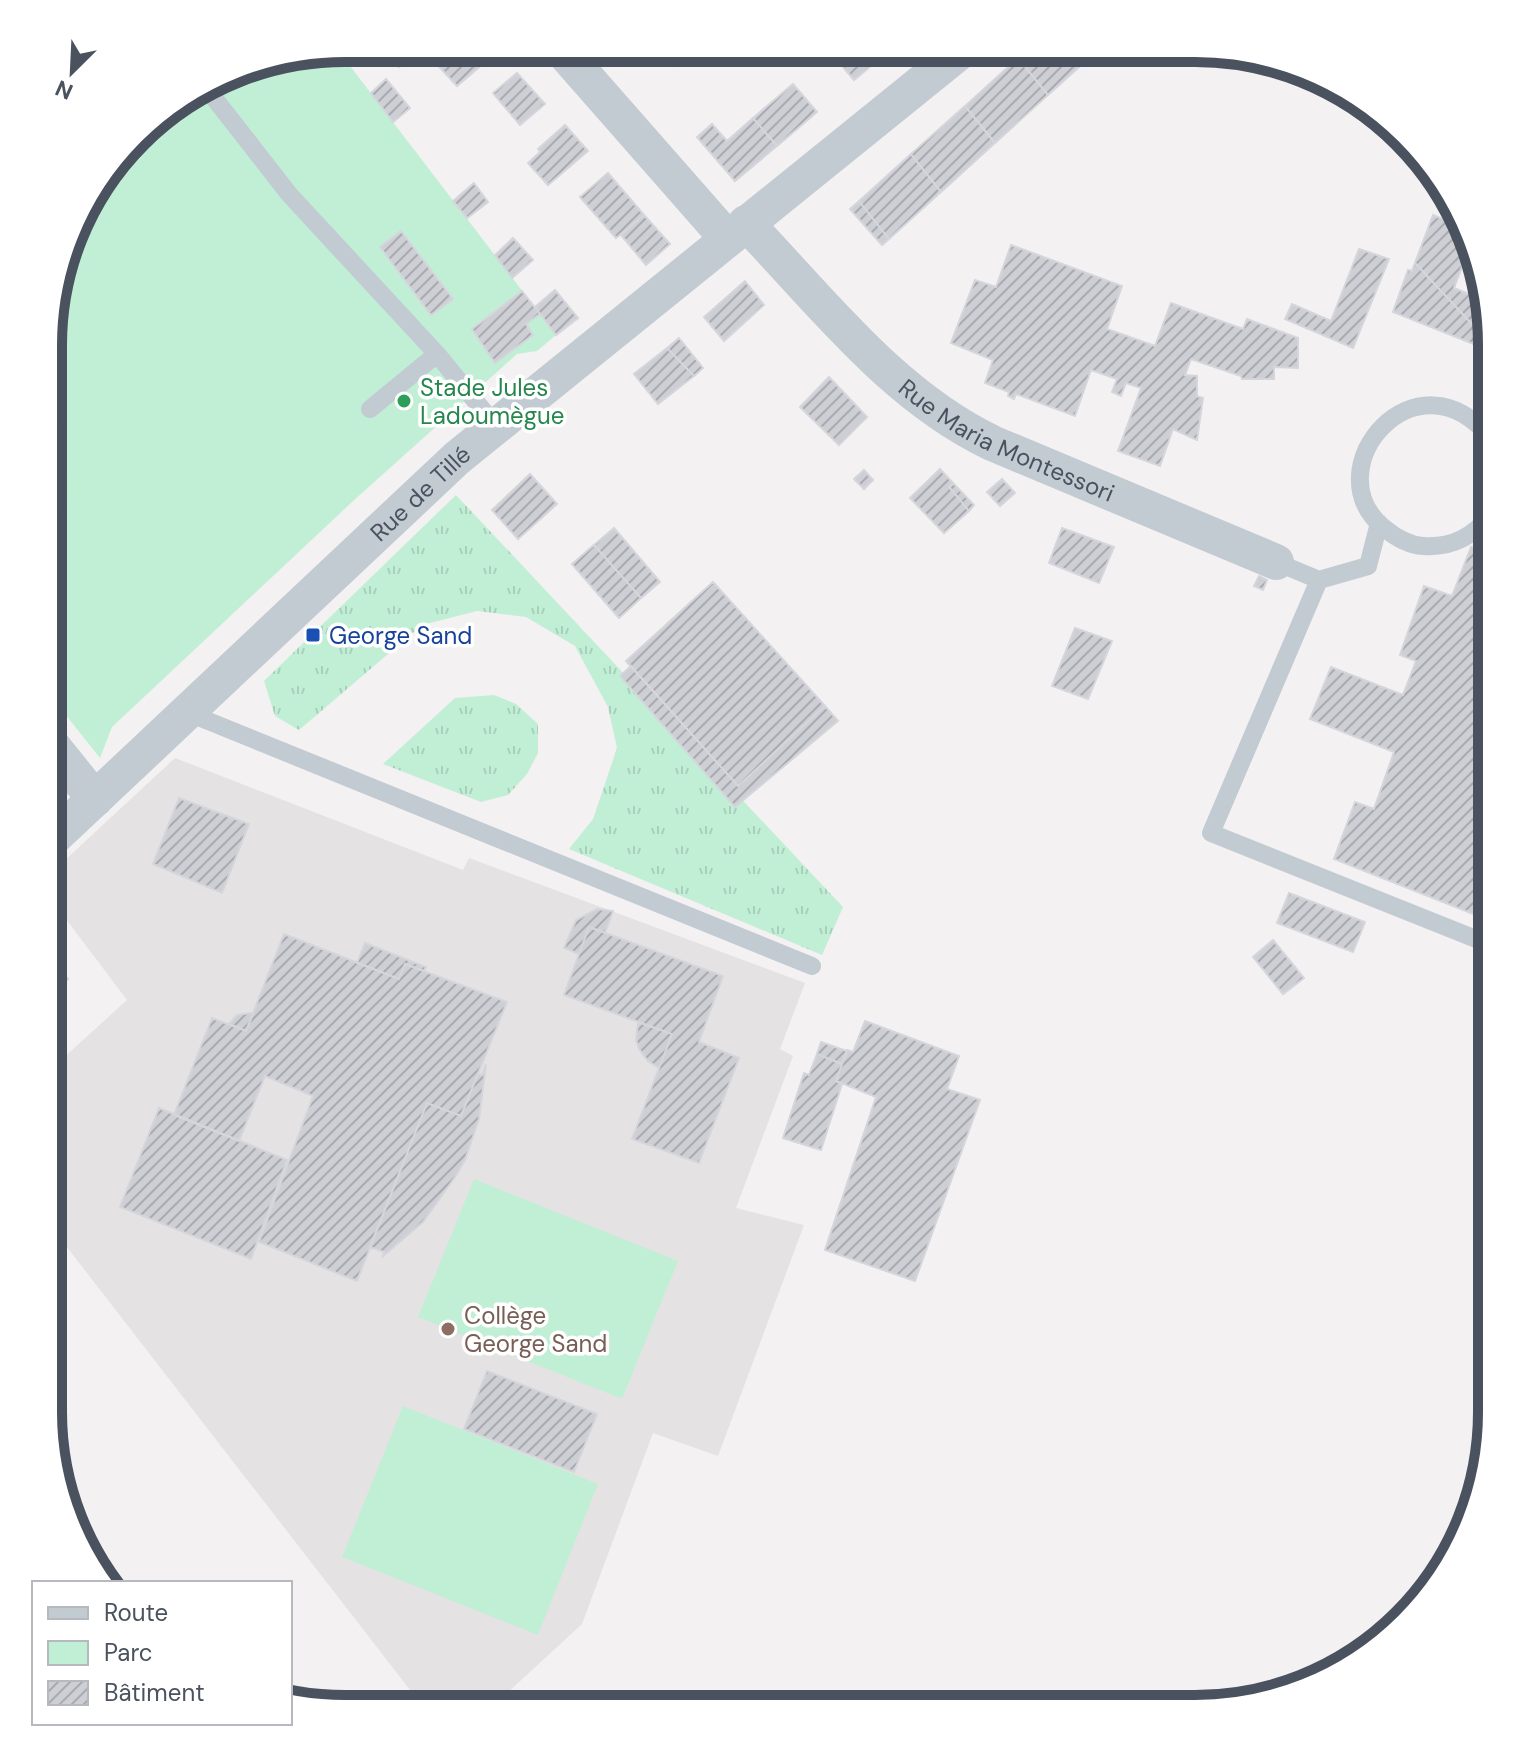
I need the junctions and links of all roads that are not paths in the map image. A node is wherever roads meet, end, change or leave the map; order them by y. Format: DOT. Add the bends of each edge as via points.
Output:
graph roads {
  1 [pos="947,62"];
  2 [pos="574,63"];
  3 [pos="212,95"];
  4 [pos="737,230"];
  5 [pos="437,354"];
  6 [pos="370,409"];
  7 [pos="1477,422"];
  8 [pos="495,425"];
  9 [pos="1379,523"];
  10 [pos="1477,531"];
  11 [pos="1276,562"];
  12 [pos="1319,580"];
  13 [pos="186,712"];
  14 [pos="62,758"];
  15 [pos="95,799"];
  16 [pos="62,829"];
  17 [pos="1478,940"];
  18 [pos="812,966"];
  1 -- 4 [label="street, Rue de Tillé"];
  2 -- 4 [label="street, Rue Maria Montessori"];
  3 -- 5 [label="lane" via="289,194"];
  4 -- 8 [label="street, Rue de Tillé"];
  4 -- 11 [label="street, Rue Maria Montessori" via="879,363 954,423"];
  5 -- 6 [label="lane"];
  5 -- 8 [label="lane"];
  7 -- 9 [label="lane" via="1435,405 1390,418 1363,457 1360,480"];
  8 -- 13 [label="street, Rue de Tillé"];
  9 -- 10 [label="lane" via="1396,538 1417,546 1439,547"];
  9 -- 12 [label="lane" via="1368,566"];
  11 -- 12 [label="lane, Rue Maria Montessori"];
  12 -- 17 [label="lane" via="1211,833"];
  13 -- 15 [label="street, Rue de Tillé"];
  13 -- 18 [label="lane"];
  14 -- 15 [label="street"];
  15 -- 16 [label="street, Rue de Tillé"];
}
